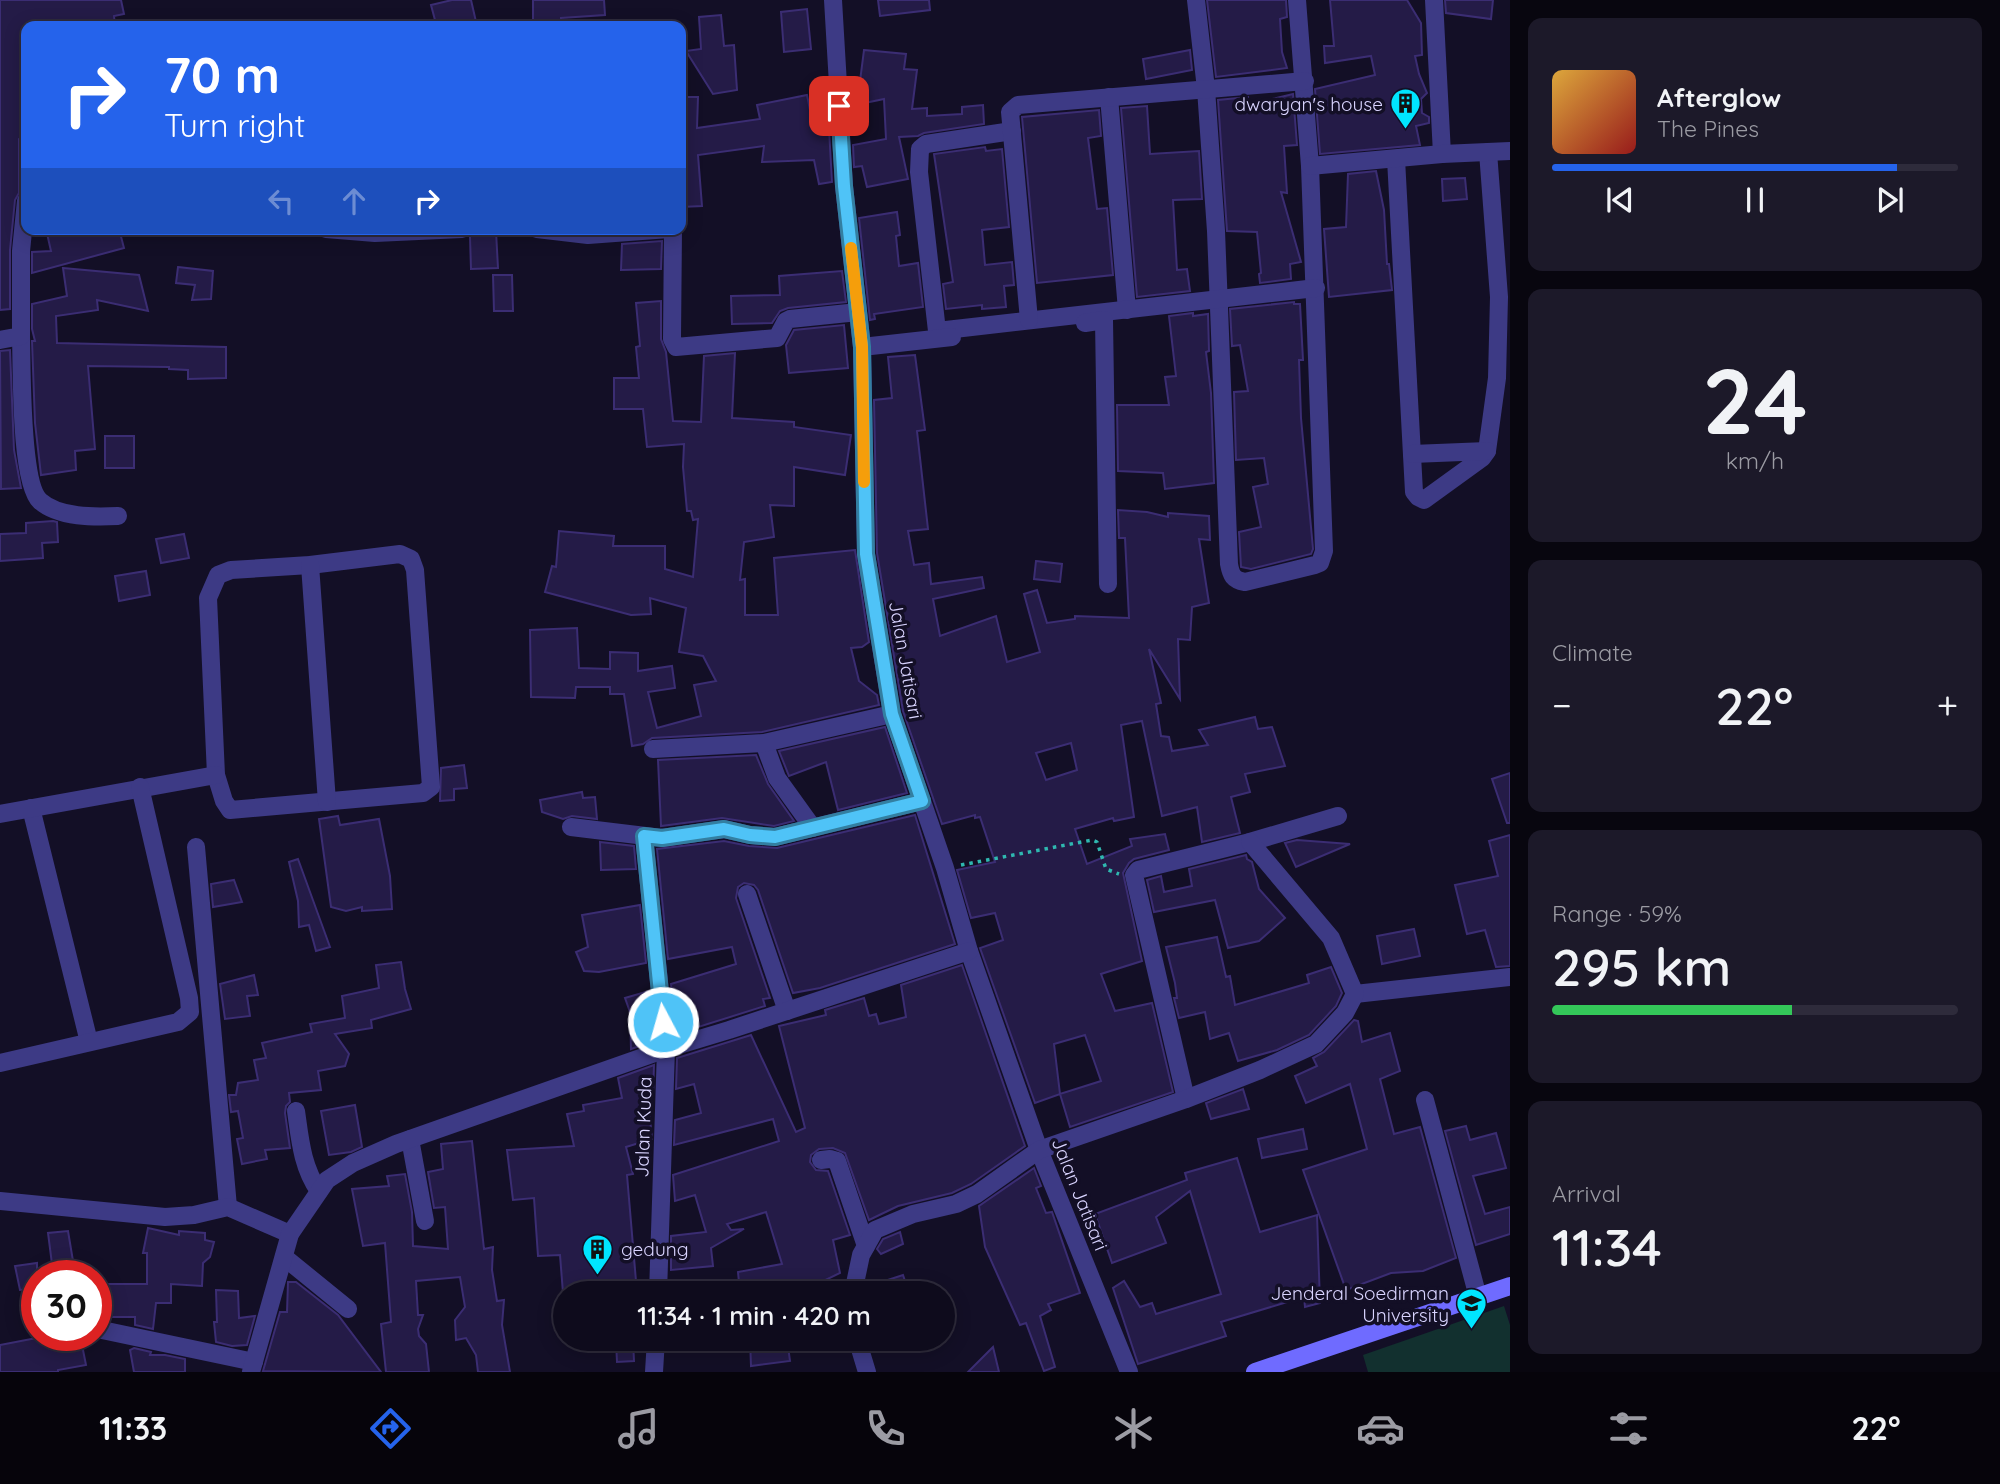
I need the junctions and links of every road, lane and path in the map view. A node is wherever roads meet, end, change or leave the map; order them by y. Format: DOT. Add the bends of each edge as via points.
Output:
graph roads {
  1 [pos="833,0"];
  2 [pos="1196,0"];
  3 [pos="1297,0"];
  4 [pos="1434,0"];
  5 [pos="1305,81"];
  6 [pos="1206,89"];
  7 [pos="1109,97"];
  8 [pos="1012,131"];
  9 [pos="1510,151"];
  10 [pos="1488,152"];
  11 [pos="1443,154"];
  12 [pos="1396,159"];
  13 [pos="1310,166"];
  14 [pos="23,235"];
  15 [pos="671,235"];
  16 [pos="1316,288"];
  17 [pos="1218,300"];
  18 [pos="1127,310"];
  19 [pos="858,312"];
  20 [pos="1029,320"];
  21 [pos="20,337"];
  22 [pos="0,340"];
  23 [pos="862,347"];
  24 [pos="1487,452"];
  25 [pos="1412,454"];
  26 [pos="118,516"];
  27 [pos="310,565"];
  28 [pos="1108,584"];
  29 [pos="892,714"];
  30 [pos="764,743"];
  31 [pos="653,749"];
  32 [pos="216,775"];
  33 [pos="140,787"];
  34 [pos="922,801"];
  35 [pos="327,802"];
  36 [pos="31,807"];
  37 [pos="0,814"];
  38 [pos="1338,816"];
  39 [pos="571,827"];
  40 [pos="813,828"];
  41 [pos="644,836"];
  42 [pos="1250,842"];
  43 [pos="196,848"];
  44 [pos="1104,865"];
  45 [pos="945,868"];
  46 [pos="747,894"];
  47 [pos="969,950"];
  48 [pos="1510,977"];
  49 [pos="1355,994"];
  50 [pos="787,1011"];
  51 [pos="89,1042"];
  52 [pos="666,1049"];
  53 [pos="0,1063"];
  54 [pos="1186,1098"];
  55 [pos="1425,1101"];
  56 [pos="296,1111"];
  57 [pos="410,1139"];
  58 [pos="1039,1150"];
  59 [pos="821,1160"];
  60 [pos="319,1191"];
  61 [pos="0,1201"];
  62 [pos="228,1207"];
  63 [pos="425,1221"];
  64 [pos="290,1234"];
  65 [pos="866,1247"];
  66 [pos="284,1257"];
  67 [pos="658,1281"];
  68 [pos="856,1281"];
  69 [pos="1510,1286"];
  70 [pos="1478,1297"];
  71 [pos="348,1309"];
  72 [pos="112,1332"];
  73 [pos="655,1351"];
  74 [pos="861,1351"];
  75 [pos="253,1367"];
  76 [pos="654,1372"];
  77 [pos="867,1372"];
  78 [pos="1129,1372"];
  79 [pos="1255,1372"];
  1 -- 19 [label="street, Jalan Jatisari" via="844,186"];
  2 -- 6 [label="street"];
  3 -- 5 [label="street"];
  4 -- 11 [label="street"];
  5 -- 6 [label="street"];
  5 -- 13 [label="street"];
  6 -- 7 [label="street"];
  6 -- 17 [label="street"];
  7 -- 8 [label="street" via="1018,105 1010,113"];
  7 -- 18 [label="street"];
  8 -- 20 [label="street"];
  8 -- 20 [label="street" via="926,144 920,149 919,172 937,331"];
  9 -- 10 [label="street"];
  10 -- 11 [label="street"];
  10 -- 24 [label="street" via="1499,297 1497,378"];
  11 -- 12 [label="street"];
  12 -- 13 [label="street"];
  12 -- 25 [label="street"];
  13 -- 16 [label="street"];
  14 -- 21 [label="street"];
  15 -- 19 [label="street" via="672,339 676,347 777,338 790,319"];
  16 -- 17 [label="street"];
  16 -- 17 [label="street" via="1322,558 1315,565 1245,582 1234,578 1229,564"];
  17 -- 18 [label="street"];
  18 -- 20 [label="street"];
  19 -- 23 [label="street, Jalan Jatisari"];
  21 -- 22 [label="street"];
  21 -- 26 [label="street" via="24,429 36,495 59,510"];
  23 -- 28 [label="street" via="1104,320"];
  23 -- 29 [label="street, Jalan Jatisari" via="866,554"];
  24 -- 25 [label="street"];
  24 -- 25 [label="street" via="1424,500 1414,492"];
  27 -- 32 [label="street" via="230,570 213,583 208,598"];
  27 -- 35 [label="street"];
  27 -- 35 [label="street" via="400,555 411,559 432,778 423,793"];
  29 -- 30 [label="street"];
  29 -- 34 [label="street, Jalan Jatisari"];
  30 -- 31 [label="street"];
  30 -- 40 [label="street" via="777,778"];
  32 -- 33 [label="street"];
  32 -- 35 [label="street" via="230,810"];
  33 -- 36 [label="street"];
  33 -- 51 [label="street" via="190,1012 177,1022"];
  34 -- 40 [label="street"];
  34 -- 45 [label="street, Jalan Jatisari"];
  36 -- 37 [label="street"];
  36 -- 51 [label="street"];
  38 -- 42 [label="street"];
  39 -- 41 [label="street"];
  40 -- 41 [label="street" via="775,837 724,829 662,838"];
  41 -- 52 [label="street, Jalan Kuda"];
  42 -- 49 [label="street" via="1331,938"];
  42 -- 54 [label="street" via="1138,870 1134,877"];
  43 -- 62 [label="street"];
  44 -- 45 [label="path" via="1092,839"];
  45 -- 47 [label="street, Jalan Jatisari"];
  46 -- 50 [label="street"];
  47 -- 50 [label="street"];
  47 -- 58 [label="street, Jalan Jatisari"];
  48 -- 49 [label="street"];
  49 -- 54 [label="street" via="1345,1013 1316,1044"];
  50 -- 52 [label="street"];
  51 -- 53 [label="street"];
  52 -- 57 [label="street"];
  52 -- 67 [label="street, Jalan Kuda"];
  54 -- 58 [label="street"];
  55 -- 70 [label="street"];
  56 -- 60 [label="street" via="302,1155"];
  57 -- 60 [label="street" via="353,1163"];
  57 -- 63 [label="street"];
  58 -- 65 [label="street" via="977,1194 875,1230"];
  58 -- 78 [label="street, Jalan Jatisari"];
  59 -- 65 [label="street" via="838,1161"];
  60 -- 64 [label="street"];
  61 -- 62 [label="street" via="165,1217"];
  62 -- 64 [label="street"];
  64 -- 66 [label="street"];
  65 -- 68 [label="street"];
  66 -- 71 [label="street"];
  66 -- 75 [label="street"];
  69 -- 70 [label="main road"];
  70 -- 79 [label="main road"];
  72 -- 75 [label="street"];
  73 -- 76 [label="street"];
  74 -- 77 [label="street"];
}
